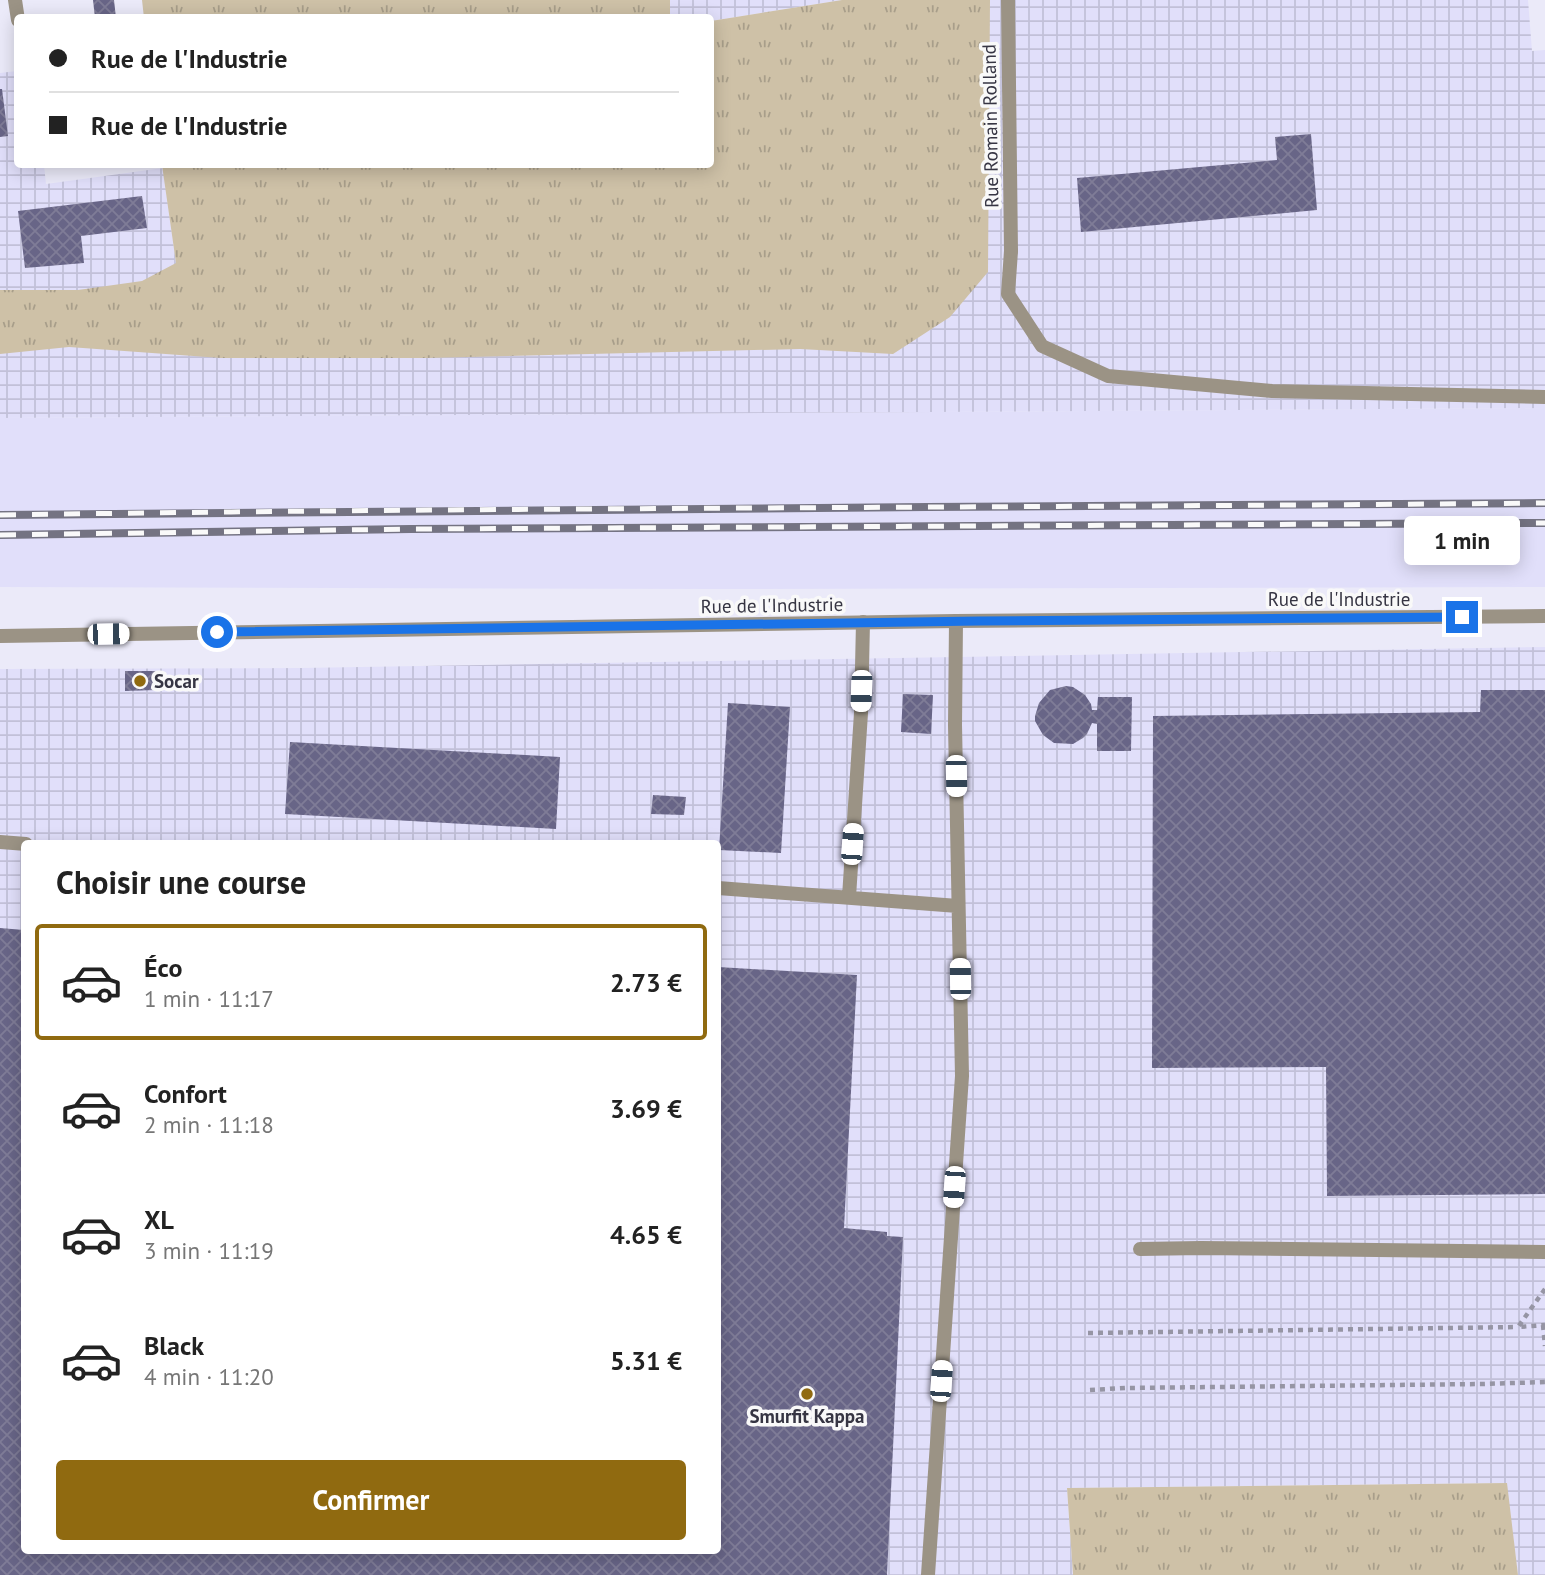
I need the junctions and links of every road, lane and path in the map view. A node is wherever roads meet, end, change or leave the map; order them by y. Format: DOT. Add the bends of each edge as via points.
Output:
graph roads {
  1 [pos="1008,0"];
  2 [pos="1545,397"];
  3 [pos="1545,616"];
  4 [pos="956,621"];
  5 [pos="863,622"];
  6 [pos="0,635"];
  7 [pos="0,842"];
  8 [pos="21,844"];
  9 [pos="721,888"];
  10 [pos="849,897"];
  11 [pos="958,906"];
  12 [pos="1140,1249"];
  13 [pos="1545,1252"];
  14 [pos="1545,1289"];
  15 [pos="1544,1325"];
  16 [pos="1518,1327"];
  17 [pos="1088,1333"];
  18 [pos="1545,1346"];
  19 [pos="1545,1382"];
  20 [pos="1090,1390"];
  21 [pos="928,1575"];
  1 -- 2 [label="street, Rue Romain Rolland" via="1008,294 1042,346 1108,376 1272,391"];
  3 -- 4 [label="street, Rue de l'Industrie"];
  4 -- 5 [label="street, Rue de l'Industrie"];
  4 -- 11 [label="street"];
  5 -- 6 [label="street, Rue de l'Industrie"];
  5 -- 10 [label="street"];
  7 -- 8 [label="street"];
  9 -- 10 [label="street"];
  10 -- 11 [label="street"];
  11 -- 21 [label="street" via="962,1076"];
  12 -- 13 [label="street"];
  14 -- 16 [label="path"];
  15 -- 16 [label="path"];
  15 -- 18 [label="path"];
  16 -- 17 [label="path"];
  19 -- 20 [label="path"];
}
